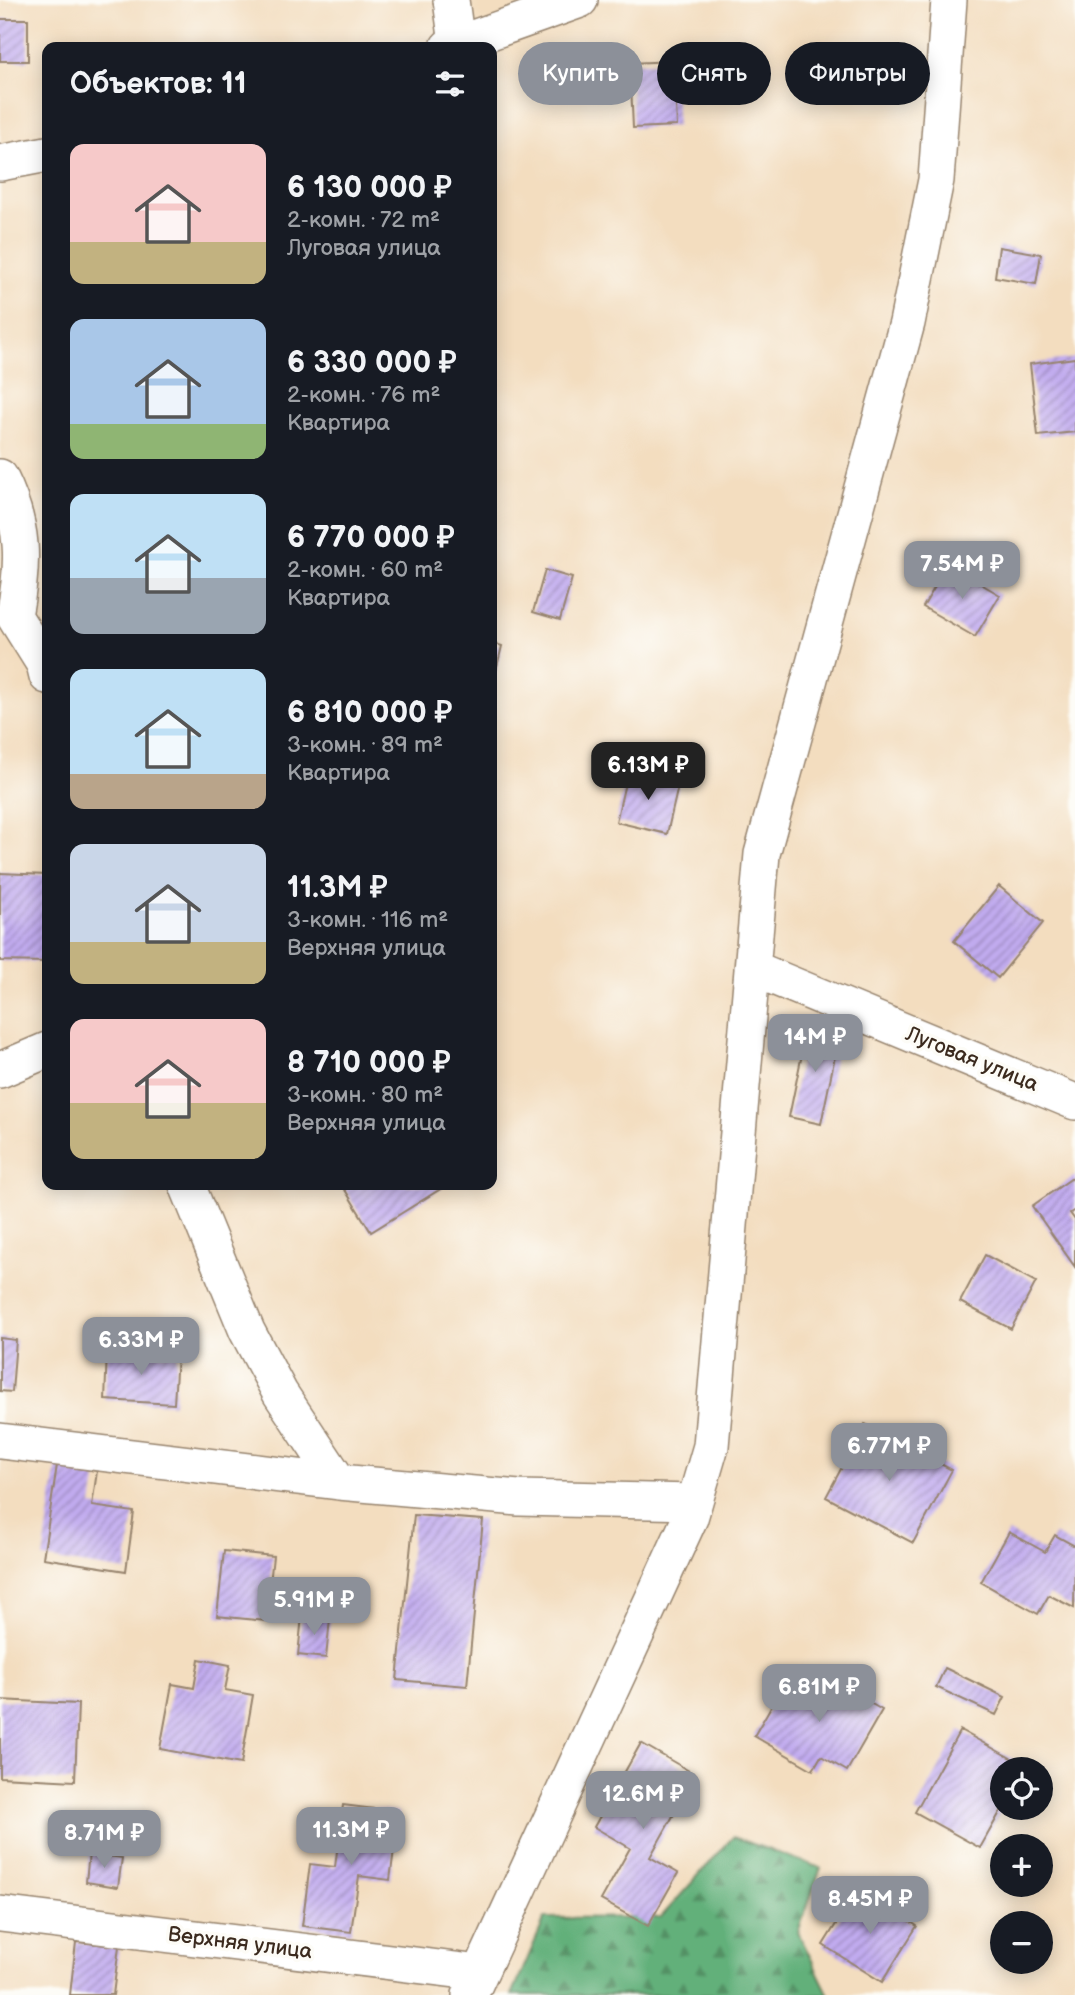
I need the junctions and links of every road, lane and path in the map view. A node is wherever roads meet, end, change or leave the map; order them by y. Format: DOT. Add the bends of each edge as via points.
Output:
graph roads {
  1 [pos="451,0"];
  2 [pos="580,0"];
  3 [pos="949,0"];
  4 [pos="453,42"];
  5 [pos="464,42"];
  6 [pos="42,155"];
  7 [pos="0,163"];
  8 [pos="0,477"];
  9 [pos="42,661"];
  10 [pos="752,968"];
  11 [pos="42,1053"];
  12 [pos="0,1070"];
  13 [pos="1075,1102"];
  14 [pos="189,1190"];
  15 [pos="0,1441"];
  16 [pos="339,1482"];
  17 [pos="694,1502"];
  18 [pos="0,1914"];
  19 [pos="475,1984"];
  1 -- 4 [label="street"];
  2 -- 5 [label="street"];
  3 -- 10 [label="street" via="936,180 907,323 762,854"];
  6 -- 7 [label="street"];
  8 -- 9 [label="street" via="20,532 22,571 14,616"];
  10 -- 13 [label="street, Луговая улица"];
  10 -- 17 [label="street" via="711,1447"];
  11 -- 12 [label="street"];
  14 -- 16 [label="street" via="247,1331 280,1394"];
  15 -- 16 [label="street"];
  16 -- 17 [label="street" via="519,1498"];
  17 -- 19 [label="street"];
  18 -- 19 [label="street, Верхняя улица"];
}
